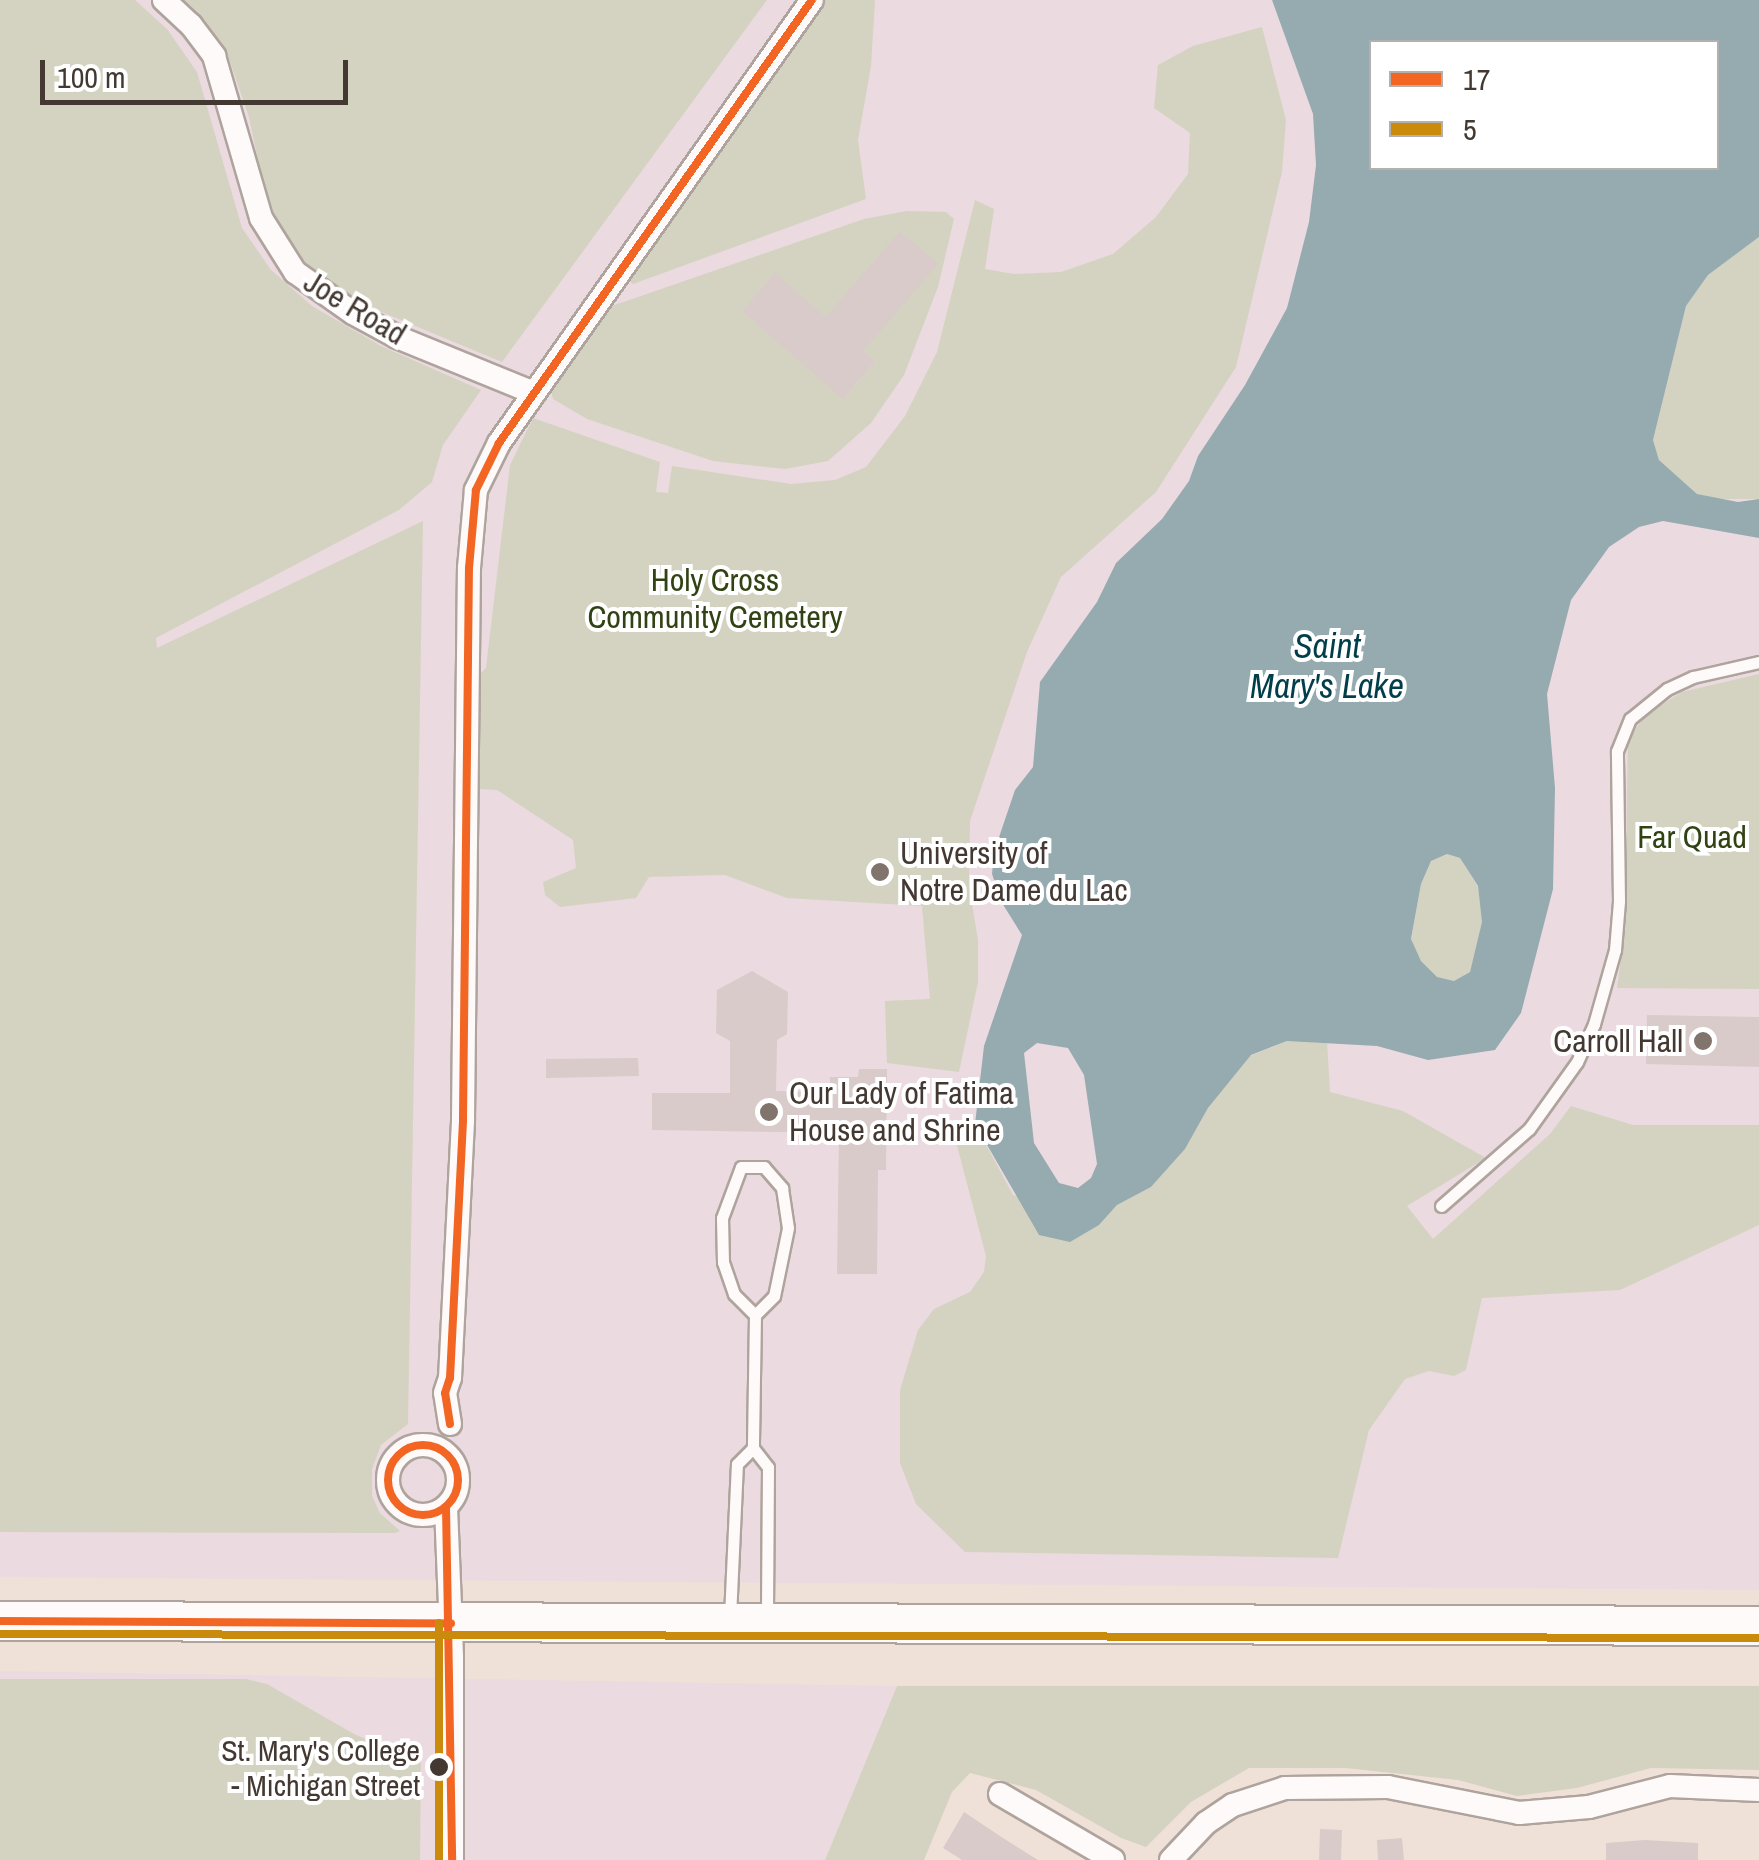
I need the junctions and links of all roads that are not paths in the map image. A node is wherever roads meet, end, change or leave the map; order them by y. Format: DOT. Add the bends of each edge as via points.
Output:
graph roads {
  1 [pos="164,0"];
  2 [pos="812,0"];
  3 [pos="534,393"];
  4 [pos="1759,662"];
  5 [pos="1441,1206"];
  6 [pos="755,1315"];
  7 [pos="753,1448"];
  8 [pos="448,1455"];
  9 [pos="446,1507"];
  10 [pos="0,1622"];
  11 [pos="451,1623"];
  12 [pos="749,1623"];
  13 [pos="1759,1626"];
  14 [pos="1759,1790"];
  15 [pos="1000,1794"];
  16 [pos="452,1860"];
  17 [pos="1113,1860"];
  18 [pos="1171,1860"];
  1 -- 3 [label="street, Joe Road" via="214,56 260,218 295,272 397,337"];
  2 -- 3 [label="street"];
  3 -- 8 [label="street" via="476,490 469,568 463,1119 450,1378 458,1394"];
  4 -- 5 [label="lane" via="1667,688 1630,719 1617,751 1615,950 1594,1024 1577,1062 1529,1129"];
  6 -- 6 [label="lane" via="774,1296 788,1228 782,1188 764,1167 741,1167 722,1218 723,1262 734,1294"];
  6 -- 7 [label="lane"];
  7 -- 12 [label="lane" via="738,1464"];
  7 -- 12 [label="lane" via="768,1467"];
  8 -- 9 [label="street" via="458,1487"];
  8 -- 9 [label="street" via="426,1445 404,1450 388,1480 403,1510 425,1516"];
  9 -- 11 [label="street"];
  10 -- 11 [label="main road"];
  11 -- 12 [label="main road"];
  11 -- 16 [label="street"];
  12 -- 13 [label="main road"];
  14 -- 18 [label="street" via="1670,1786 1589,1808 1520,1814 1388,1787 1285,1788 1233,1805"];
  15 -- 17 [label="street"];
}
